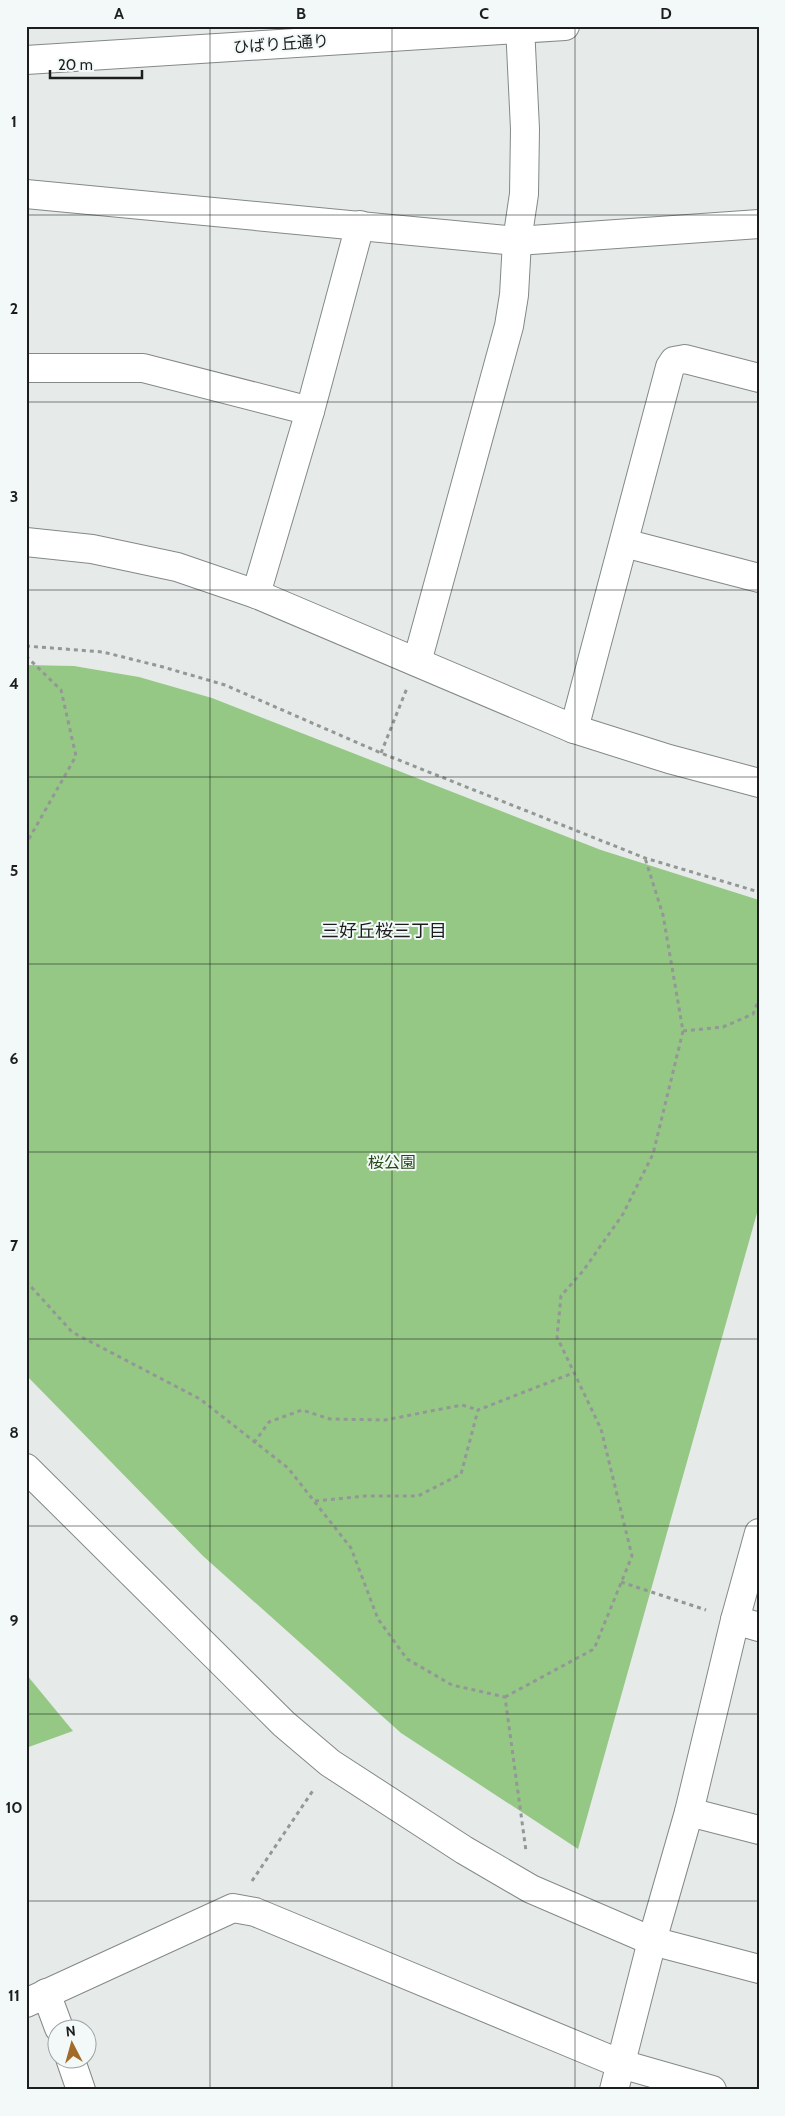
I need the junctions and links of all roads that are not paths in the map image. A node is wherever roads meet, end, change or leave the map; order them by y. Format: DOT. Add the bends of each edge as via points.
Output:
graph roads {
  1 [pos="565,26"];
  2 [pos="520,28"];
  3 [pos="26,60"];
  4 [pos="26,194"];
  5 [pos="360,224"];
  6 [pos="759,224"];
  7 [pos="517,240"];
  8 [pos="26,368"];
  9 [pos="759,378"];
  10 [pos="310,412"];
  11 [pos="26,542"];
  12 [pos="624,543"];
  13 [pos="759,578"];
  14 [pos="256,594"];
  15 [pos="417,662"];
  16 [pos="574,729"];
  17 [pos="759,783"];
  18 [pos="26,1468"];
  19 [pos="759,1533"];
  20 [pos="747,1624"];
  21 [pos="689,1812"];
  22 [pos="759,1830"];
  23 [pos="652,1941"];
  24 [pos="759,1969"];
  25 [pos="36,1998"];
  26 [pos="51,2018"];
  27 [pos="621,2064"];
  28 [pos="73,2068"];
  29 [pos="81,2090"];
  30 [pos="614,2090"];
  31 [pos="712,2090"];
  1 -- 2 [label="street, ひばり丘通り"];
  2 -- 3 [label="street, ひばり丘通り"];
  2 -- 7 [label="street" via="525,138 524,194"];
  4 -- 5 [label="street"];
  5 -- 7 [label="street"];
  5 -- 10 [label="street"];
  6 -- 7 [label="street"];
  7 -- 15 [label="street" via="514,294 503,351"];
  8 -- 10 [label="street" via="143,368"];
  9 -- 12 [label="street" via="685,359 674,361"];
  10 -- 14 [label="street"];
  11 -- 14 [label="street" via="92,548 177,566"];
  12 -- 13 [label="street"];
  12 -- 16 [label="street"];
  14 -- 15 [label="street"];
  15 -- 16 [label="street"];
  16 -- 17 [label="street"];
  18 -- 23 [label="street" via="284,1724 330,1763 464,1850 531,1889"];
  19 -- 20 [label="street"];
  20 -- 21 [label="street"];
  21 -- 22 [label="street"];
  21 -- 23 [label="street"];
  23 -- 24 [label="street"];
  23 -- 27 [label="street"];
  25 -- 26 [label="street"];
  25 -- 27 [label="street" via="233,1908 255,1912"];
  27 -- 30 [label="street"];
  27 -- 31 [label="street"];
  28 -- 29 [label="street"];
}
